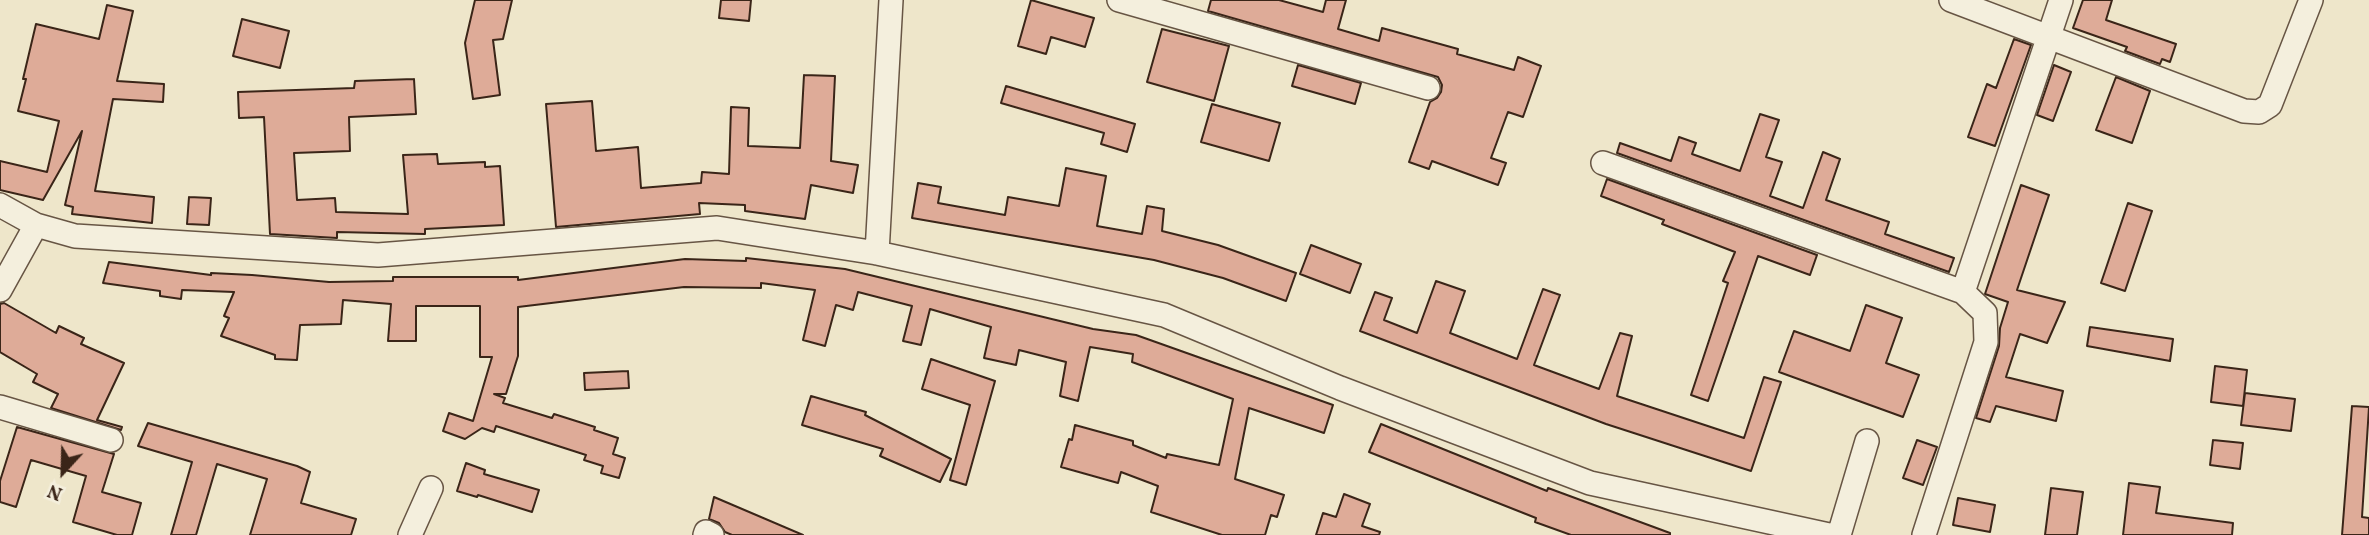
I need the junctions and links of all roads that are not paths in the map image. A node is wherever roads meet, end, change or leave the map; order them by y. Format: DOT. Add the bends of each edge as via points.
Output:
graph roads {
  1 [pos="891,0"];
  2 [pos="1119,0"];
  3 [pos="1951,0"];
  4 [pos="2061,0"];
  5 [pos="2311,0"];
  6 [pos="2048,37"];
  7 [pos="1428,88"];
  8 [pos="1603,163"];
  9 [pos="0,205"];
  10 [pos="36,225"];
  11 [pos="877,253"];
  12 [pos="0,290"];
  13 [pos="1963,292"];
  14 [pos="0,407"];
  15 [pos="111,440"];
  16 [pos="1867,441"];
  17 [pos="431,488"];
  18 [pos="410,535"];
  19 [pos="705,535"];
  20 [pos="712,535"];
  21 [pos="1829,535"];
  22 [pos="1839,535"];
  23 [pos="1924,535"];
  1 -- 11 [label="street"];
  2 -- 7 [label="street"];
  3 -- 6 [label="street"];
  4 -- 6 [label="street"];
  5 -- 6 [label="street" via="2270,105 2259,112 2244,111"];
  6 -- 13 [label="street"];
  8 -- 13 [label="street"];
  9 -- 10 [label="street"];
  10 -- 11 [label="street" via="75,236 378,255 717,228"];
  10 -- 12 [label="street"];
  11 -- 21 [label="street" via="1164,315 1590,483"];
  13 -- 23 [label="street" via="1985,313 1986,342"];
  14 -- 15 [label="street"];
  16 -- 22 [label="street"];
  17 -- 18 [label="street"];
  19 -- 20 [label="street"];
}
